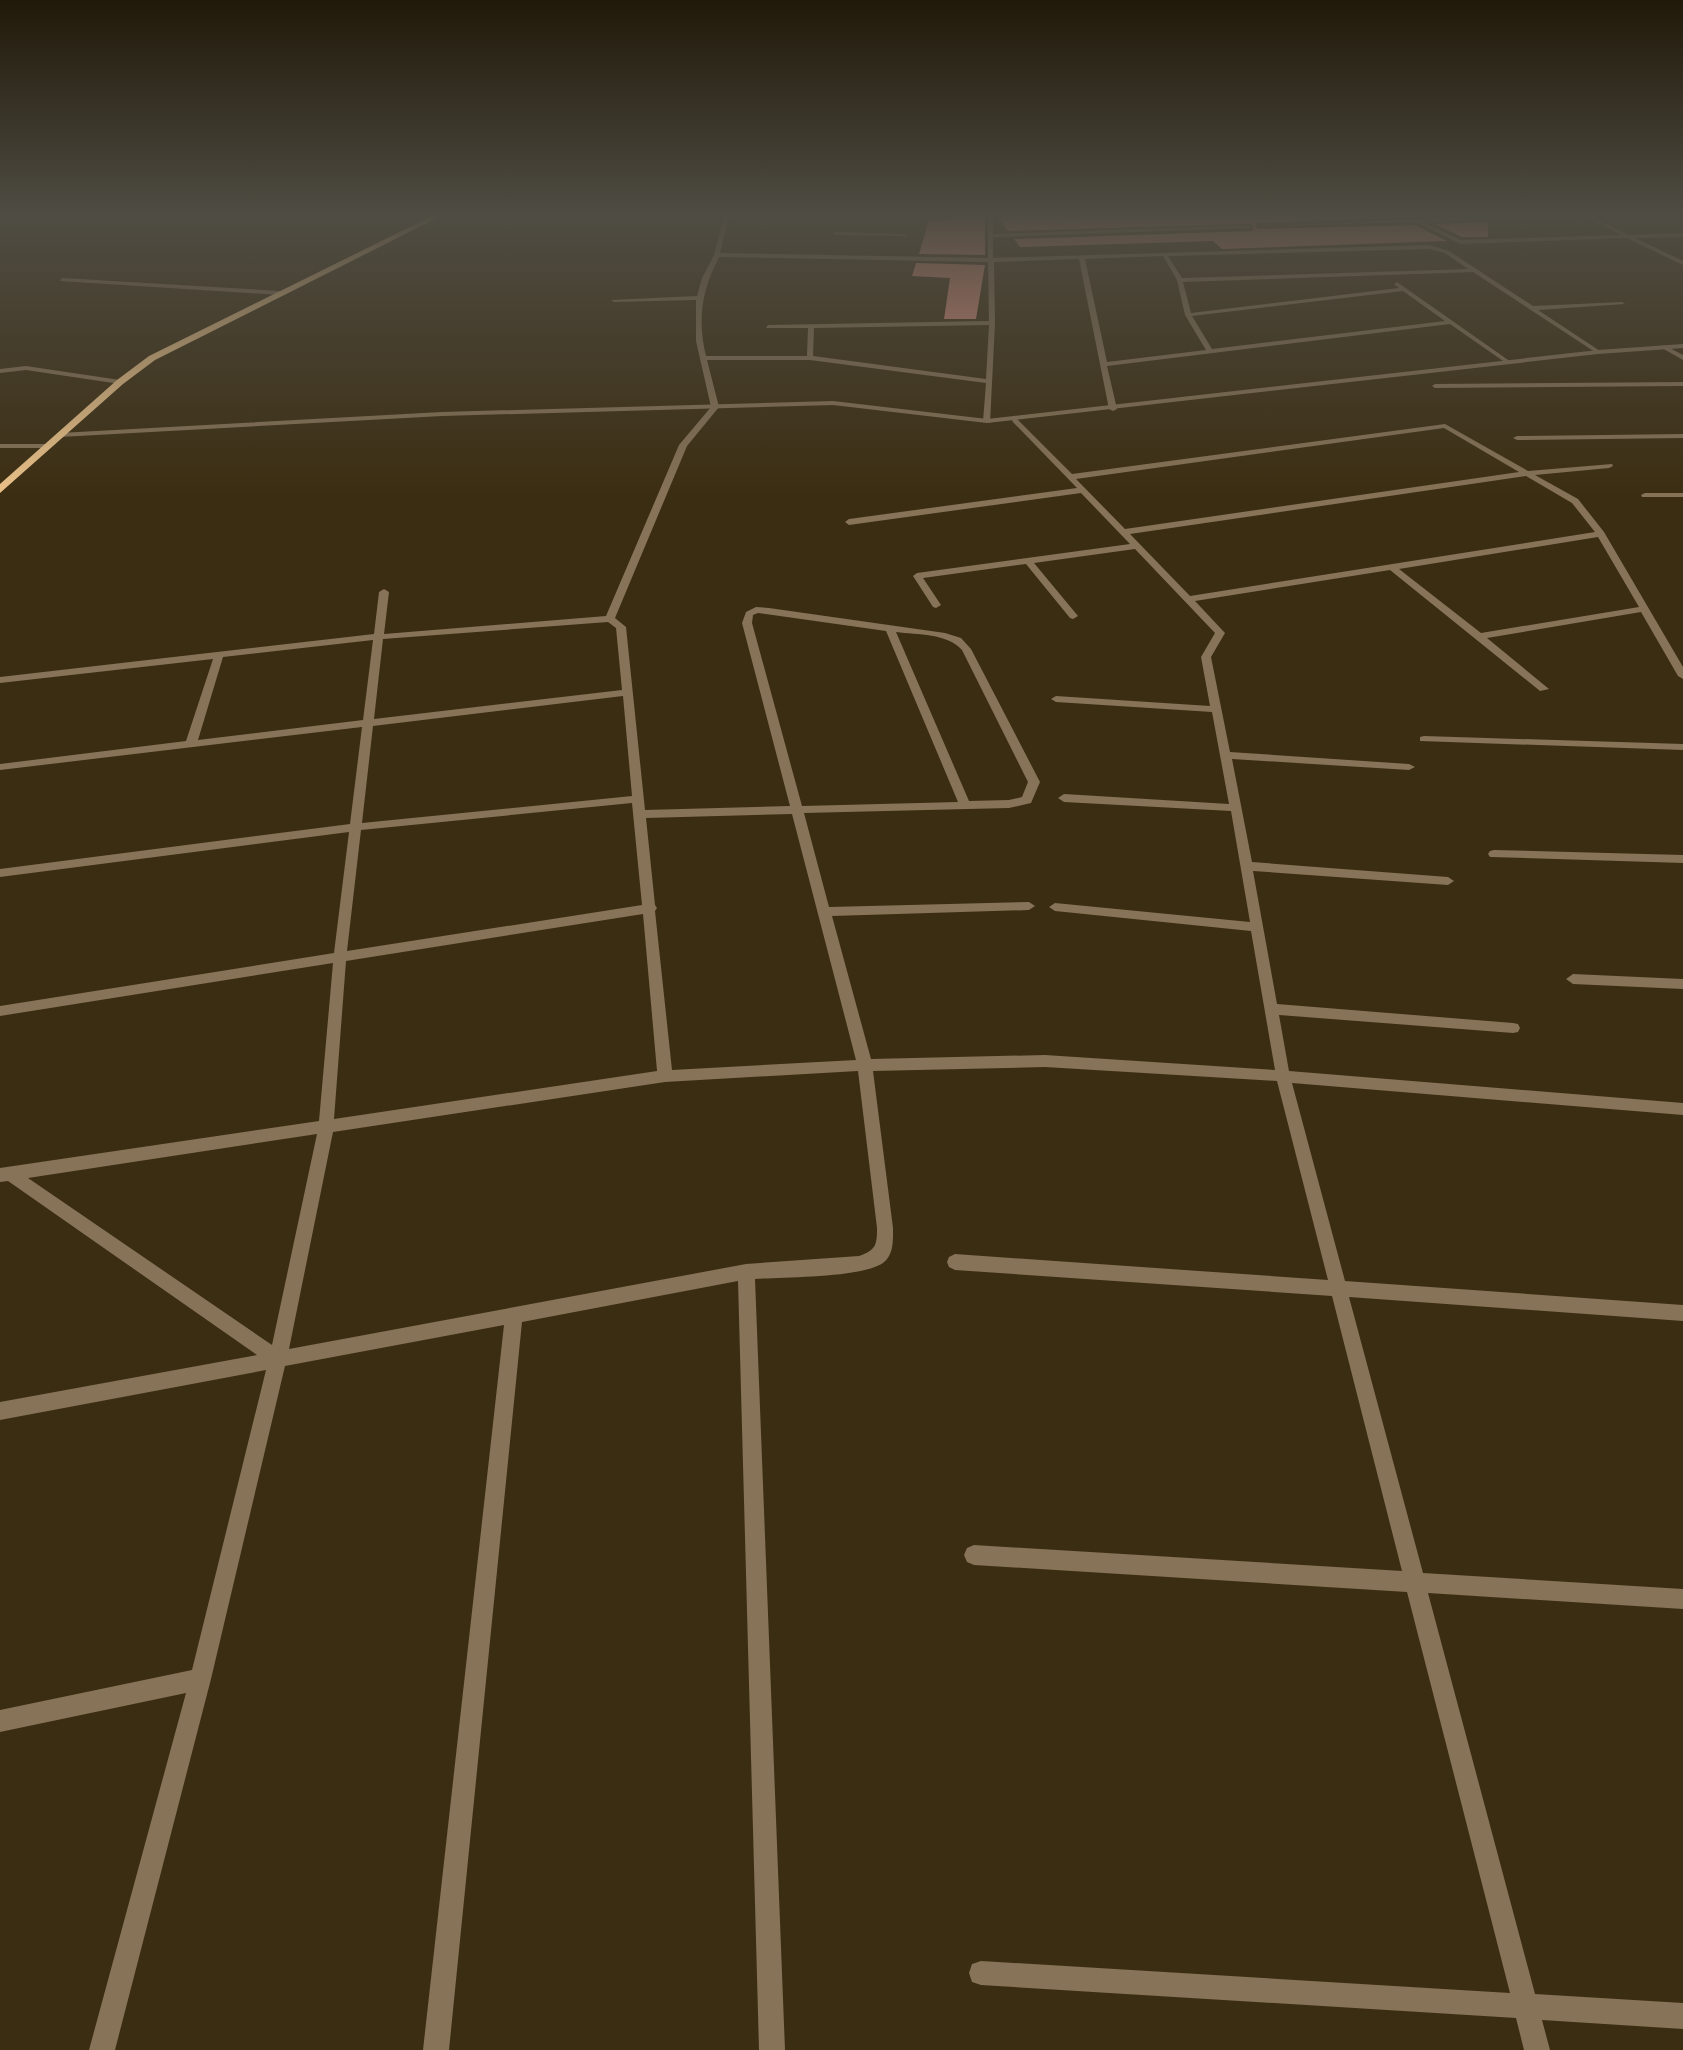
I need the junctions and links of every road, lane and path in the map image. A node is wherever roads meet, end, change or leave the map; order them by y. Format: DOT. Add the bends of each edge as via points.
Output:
graph roads {
  1 [pos="249,309"];
  2 [pos="699,309"];
  3 [pos="992,309"];
  4 [pos="1093,309"];
  5 [pos="1187,309"];
  6 [pos="1241,309"];
  7 [pos="1432,309"];
  8 [pos="1533,309"];
  9 [pos="1188,315"];
  10 [pos="1451,322"];
  11 [pos="992,323"];
  12 [pos="768,327"];
  13 [pos="811,327"];
  14 [pos="1683,346"];
  15 [pos="1664,347"];
  16 [pos="1209,349"];
  17 [pos="1598,352"];
  18 [pos="705,358"];
  19 [pos="810,358"];
  20 [pos="1683,358"];
  21 [pos="1508,362"];
  22 [pos="1104,364"];
  23 [pos="0,372"];
  24 [pos="120,382"];
  25 [pos="990,382"];
  26 [pos="1683,384"];
  27 [pos="1435,386"];
  28 [pos="715,407"];
  29 [pos="1113,409"];
  30 [pos="1015,419"];
  31 [pos="987,421"];
  32 [pos="60,435"];
  33 [pos="1683,436"];
  34 [pos="1517,438"];
  35 [pos="0,446"];
  36 [pos="48,446"];
  37 [pos="1609,466"];
  38 [pos="1528,473"];
  39 [pos="1071,477"];
  40 [pos="0,490"];
  41 [pos="1083,490"];
  42 [pos="1645,495"];
  43 [pos="1683,495"];
  44 [pos="849,522"];
  45 [pos="1123,532"];
  46 [pos="1601,534"];
  47 [pos="1137,546"];
  48 [pos="1028,561"];
  49 [pos="1393,568"];
  50 [pos="384,592"];
  51 [pos="1190,599"];
  52 [pos="936,605"];
  53 [pos="1644,609"];
  54 [pos="1073,616"];
  55 [pos="610,619"];
  56 [pos="890,628"];
  57 [pos="1478,636"];
  58 [pos="376,637"];
  59 [pos="219,655"];
  60 [pos="1683,676"];
  61 [pos="0,680"];
  62 [pos="1544,689"];
  63 [pos="627,691"];
  64 [pos="1056,699"];
  65 [pos="1216,709"];
  66 [pos="368,722"];
  67 [pos="1424,739"];
  68 [pos="191,744"];
  69 [pos="1683,747"];
  70 [pos="1226,755"];
  71 [pos="0,767"];
  72 [pos="1409,767"];
  73 [pos="1064,798"];
  74 [pos="637,799"];
  75 [pos="965,805"];
  76 [pos="1236,808"];
  77 [pos="797,811"];
  78 [pos="639,814"];
  79 [pos="355,827"];
  80 [pos="1494,854"];
  81 [pos="1683,859"];
  82 [pos="1247,866"];
  83 [pos="0,873"];
  84 [pos="1448,881"];
  85 [pos="1029,906"];
  86 [pos="1055,907"];
  87 [pos="651,908"];
  88 [pos="825,912"];
  89 [pos="1257,927"];
  90 [pos="340,957"];
  91 [pos="1573,979"];
  92 [pos="1683,984"];
  93 [pos="1271,1009"];
  94 [pos="0,1011"];
  95 [pos="1513,1028"];
  96 [pos="865,1065"];
  97 [pos="665,1076"];
  98 [pos="1283,1076"];
  99 [pos="1683,1109"];
  100 [pos="326,1127"];
  101 [pos="4,1174"];
  102 [pos="955,1262"];
  103 [pos="746,1272"];
  104 [pos="1340,1292"];
  105 [pos="1683,1314"];
  106 [pos="514,1315"];
  107 [pos="278,1359"];
  108 [pos="0,1411"];
  109 [pos="974,1555"];
  110 [pos="1417,1581"];
  111 [pos="1683,1599"];
  112 [pos="200,1679"];
  113 [pos="0,1720"];
  114 [pos="981,1973"];
  115 [pos="1526,2007"];
  116 [pos="1683,2016"];
  117 [pos="102,2050"];
  118 [pos="436,2050"];
  119 [pos="772,2050"];
  120 [pos="1537,2050"];
  1 -- 24 [label="highway" via="152,358"];
  2 -- 18 [label="street" via="699,341"];
  3 -- 11 [label="street"];
  4 -- 22 [label="street"];
  5 -- 9 [label="street"];
  6 -- 9 [label="street"];
  7 -- 10 [label="street"];
  8 -- 17 [label="street"];
  9 -- 16 [label="street"];
  10 -- 16 [label="street"];
  10 -- 21 [label="street"];
  11 -- 13 [label="street"];
  11 -- 25 [label="street"];
  12 -- 13 [label="street"];
  13 -- 19 [label="street"];
  14 -- 15 [label="street"];
  15 -- 17 [label="street"];
  15 -- 20 [label="street"];
  16 -- 22 [label="street"];
  17 -- 21 [label="street"];
  18 -- 19 [label="street"];
  18 -- 28 [label="street"];
  19 -- 25 [label="street"];
  21 -- 29 [label="street"];
  22 -- 29 [label="street"];
  23 -- 24 [label="street" via="26,368"];
  24 -- 32 [label="highway"];
  25 -- 31 [label="street"];
  26 -- 27 [label="street"];
  28 -- 31 [label="street" via="858,403"];
  28 -- 32 [label="street" via="442,414"];
  28 -- 55 [label="street" via="682,445"];
  29 -- 30 [label="street"];
  30 -- 31 [label="street"];
  30 -- 39 [label="street"];
  32 -- 36 [label="highway"];
  33 -- 34 [label="street"];
  35 -- 36 [label="street"];
  36 -- 40 [label="highway"];
  37 -- 38 [label="street"];
  38 -- 39 [label="street" via="1445,426"];
  38 -- 45 [label="street"];
  38 -- 46 [label="street" via="1575,501"];
  39 -- 41 [label="street"];
  41 -- 44 [label="street"];
  41 -- 45 [label="street"];
  42 -- 43 [label="street"];
  45 -- 47 [label="street"];
  46 -- 49 [label="street"];
  46 -- 53 [label="street"];
  47 -- 48 [label="street"];
  47 -- 51 [label="street"];
  48 -- 52 [label="street" via="917,576"];
  48 -- 54 [label="street"];
  49 -- 51 [label="street"];
  49 -- 57 [label="street"];
  50 -- 58 [label="street"];
  51 -- 65 [label="street" via="1220,633 1206,657"];
  53 -- 57 [label="street"];
  53 -- 60 [label="street"];
  55 -- 58 [label="street"];
  55 -- 63 [label="street" via="621,627"];
  56 -- 75 [label="street"];
  56 -- 75 [label="street" via="957,640 966,649 1034,782 1027,800"];
  56 -- 77 [label="street" via="769,611 749,614 747,623"];
  57 -- 62 [label="street"];
  58 -- 59 [label="street"];
  58 -- 66 [label="street"];
  59 -- 61 [label="street"];
  59 -- 68 [label="street"];
  63 -- 66 [label="street"];
  63 -- 74 [label="street"];
  64 -- 65 [label="street"];
  65 -- 70 [label="street"];
  66 -- 68 [label="street"];
  66 -- 79 [label="street"];
  67 -- 69 [label="street"];
  68 -- 71 [label="street"];
  70 -- 72 [label="street"];
  70 -- 76 [label="street"];
  73 -- 76 [label="street"];
  74 -- 78 [label="street"];
  74 -- 79 [label="street"];
  75 -- 77 [label="street"];
  76 -- 82 [label="street"];
  77 -- 78 [label="street"];
  77 -- 88 [label="street"];
  78 -- 87 [label="street"];
  79 -- 83 [label="street"];
  79 -- 90 [label="street"];
  80 -- 81 [label="street"];
  82 -- 84 [label="street"];
  82 -- 89 [label="street"];
  85 -- 88 [label="street"];
  86 -- 89 [label="street"];
  87 -- 90 [label="street"];
  87 -- 97 [label="street"];
  88 -- 96 [label="street"];
  89 -- 93 [label="street"];
  90 -- 94 [label="street"];
  90 -- 100 [label="street"];
  91 -- 92 [label="street"];
  93 -- 95 [label="street"];
  93 -- 98 [label="street"];
  96 -- 97 [label="street"];
  96 -- 98 [label="street" via="1045,1061"];
  96 -- 103 [label="street" via="885,1246 878,1257 859,1264"];
  97 -- 100 [label="street"];
  98 -- 99 [label="street"];
  98 -- 104 [label="street"];
  100 -- 101 [label="street"];
  100 -- 107 [label="street"];
  101 -- 107 [label="street"];
  102 -- 104 [label="street"];
  103 -- 106 [label="street"];
  103 -- 119 [label="street"];
  104 -- 105 [label="street"];
  104 -- 110 [label="street"];
  106 -- 107 [label="street"];
  106 -- 118 [label="street"];
  107 -- 108 [label="street"];
  107 -- 112 [label="street"];
  109 -- 110 [label="street"];
  110 -- 111 [label="street"];
  110 -- 115 [label="street"];
  112 -- 113 [label="street"];
  112 -- 117 [label="street"];
  114 -- 115 [label="street"];
  115 -- 116 [label="street"];
  115 -- 120 [label="street"];
}
